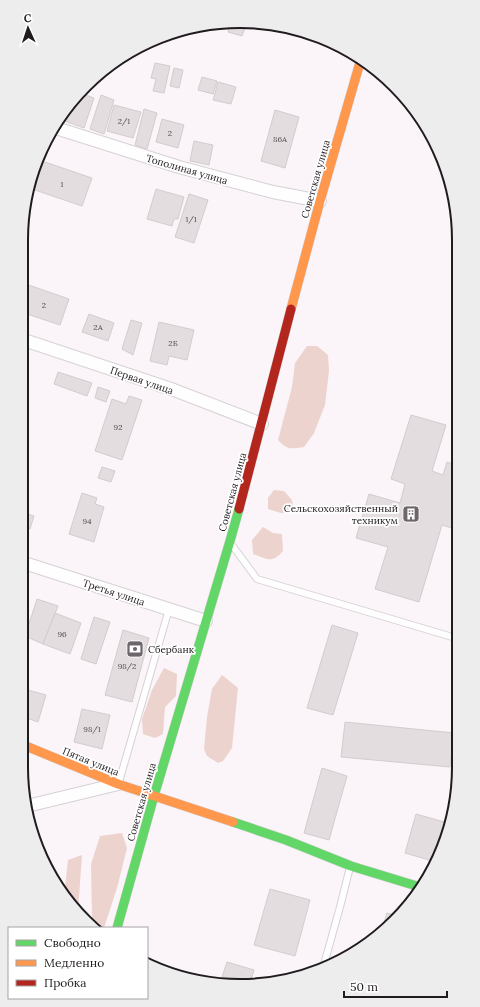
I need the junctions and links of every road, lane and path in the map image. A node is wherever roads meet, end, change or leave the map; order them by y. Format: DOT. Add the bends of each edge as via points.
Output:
graph roads {
  1 [pos="359,65"];
  2 [pos="59,129"];
  3 [pos="320,201"];
  4 [pos="28,341"];
  5 [pos="262,424"];
  6 [pos="230,541"];
  7 [pos="28,564"];
  8 [pos="169,609"];
  9 [pos="206,621"];
  10 [pos="452,637"];
  11 [pos="28,747"];
  12 [pos="118,784"];
  13 [pos="154,796"];
  14 [pos="32,805"];
  15 [pos="351,866"];
  16 [pos="416,886"];
  17 [pos="117,927"];
  18 [pos="325,961"];
  1 -- 3 [label="main road, Советская улица"];
  2 -- 3 [label="street, Тополиная улица" via="179,167 273,192"];
  3 -- 5 [label="main road, Советская улица"];
  4 -- 5 [label="street, Первая улица" via="174,390"];
  5 -- 6 [label="main road, Советская улица"];
  6 -- 9 [label="main road, Советская улица"];
  6 -- 10 [label="lane" via="257,579"];
  7 -- 8 [label="street, Третья улица"];
  8 -- 9 [label="street, Третья улица"];
  8 -- 12 [label="lane"];
  9 -- 13 [label="main road, Советская улица"];
  11 -- 12 [label="main road, Пятая улица"];
  12 -- 13 [label="main road, Пятая улица"];
  12 -- 14 [label="street"];
  13 -- 15 [label="main road, Пятая улица" via="286,840"];
  13 -- 17 [label="main road, Советская улица"];
  15 -- 16 [label="main road, Пятая улица"];
  15 -- 18 [label="lane"];
}
